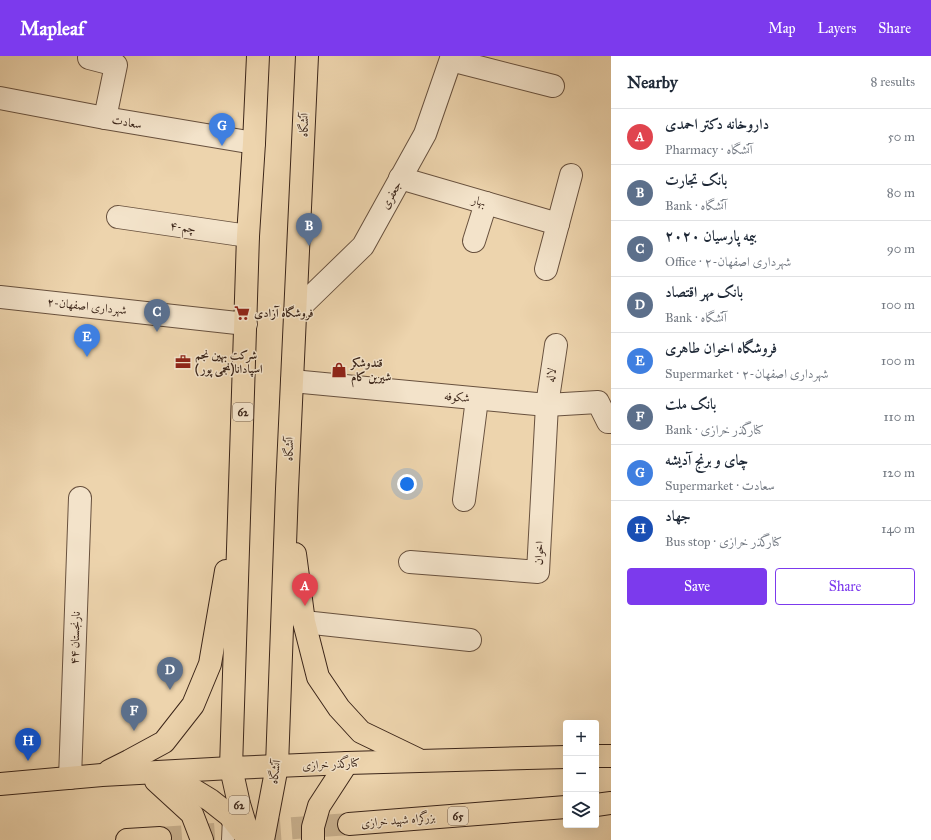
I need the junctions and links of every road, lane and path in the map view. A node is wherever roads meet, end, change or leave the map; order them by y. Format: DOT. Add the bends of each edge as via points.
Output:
graph roads {
  1 [pos="258,56"];
  2 [pos="307,56"];
  3 [pos="89,58"];
  4 [pos="452,58"];
  5 [pos="553,86"];
  6 [pos="0,98"];
  7 [pos="105,118"];
  8 [pos="254,144"];
  9 [pos="571,175"];
  10 [pos="400,178"];
  11 [pos="486,203"];
  12 [pos="118,217"];
  13 [pos="558,224"];
  14 [pos="248,236"];
  15 [pos="474,241"];
  16 [pos="546,269"];
  17 [pos="0,297"];
  18 [pos="295,312"];
  19 [pos="246,324"];
  20 [pos="556,345"];
  21 [pos="292,381"];
  22 [pos="477,399"];
  23 [pos="547,405"];
  24 [pos="610,415"];
  25 [pos="287,489"];
  26 [pos="240,497"];
  27 [pos="80,498"];
  28 [pos="464,500"];
  29 [pos="410,562"];
  30 [pos="304,622"];
  31 [pos="470,640"];
  32 [pos="563,757"];
  33 [pos="422,761"];
  34 [pos="347,763"];
  35 [pos="277,766"];
  36 [pos="232,768"];
  37 [pos="147,772"];
  38 [pos="102,775"];
  39 [pos="70,778"];
  40 [pos="0,784"];
  41 [pos="611,803"];
  42 [pos="599,805"];
  43 [pos="563,807"];
  44 [pos="229,815"];
  45 [pos="349,824"];
  46 [pos="160,838"];
  47 [pos="127,840"];
  48 [pos="202,840"];
  49 [pos="228,840"];
  50 [pos="249,840"];
  51 [pos="254,840"];
  52 [pos="263,840"];
  53 [pos="313,840"];
  1 -- 8 [label="main road, 62"];
  2 -- 18 [label="main road, آتشگاه"];
  3 -- 7 [label="street" via="116,65"];
  4 -- 5 [label="street"];
  4 -- 10 [label="street, جعفری" via="425,134"];
  6 -- 7 [label="street, سعادت"];
  7 -- 8 [label="street, سعادت"];
  8 -- 14 [label="main road, 62"];
  9 -- 13 [label="street"];
  10 -- 11 [label="street, بهار"];
  10 -- 18 [label="street, جعفری" via="363,246"];
  11 -- 13 [label="street, بهار"];
  11 -- 15 [label="street"];
  12 -- 14 [label="street, ۴-چم"];
  13 -- 16 [label="street"];
  14 -- 19 [label="main road, 62"];
  17 -- 19 [label="street, ۲-شهرداری اصفهان"];
  18 -- 21 [label="main road, آتشگاه"];
  19 -- 26 [label="main road, 62"];
  20 -- 23 [label="street, لاله"];
  21 -- 22 [label="street, شکوفه"];
  21 -- 25 [label="main road, آتشگاه"];
  22 -- 23 [label="street, شکوفه"];
  22 -- 28 [label="street"];
  23 -- 24 [label="street, شکوفه" via="598,402"];
  23 -- 29 [label="street, اخوان" via="538,572"];
  25 -- 30 [label="main road"];
  25 -- 35 [label="main road, آتشگاه"];
  26 -- 36 [label="main road, 62"];
  26 -- 38 [label="main road" via="210,664 193,705 164,742"];
  27 -- 39 [label="street, ۴۴ نارنجستان"];
  30 -- 31 [label="street"];
  30 -- 33 [label="main road" via="318,677 339,708 361,732"];
  32 -- 33 [label="main road, کنارگذر خرازی"];
  33 -- 34 [label="main road, کنارگذر خرازی"];
  34 -- 35 [label="main road, کنارگذر خرازی"];
  34 -- 53 [label="main road" via="319,806 313,827"];
  35 -- 36 [label="main road, کنارگذر خرازی"];
  35 -- 52 [label="main road, آتشگاه"];
  36 -- 37 [label="main road, کنارگذر خرازی"];
  36 -- 44 [label="lane"];
  36 -- 51 [label="main road, 62" via="245,824"];
  37 -- 38 [label="main road, کنارگذر خرازی"];
  37 -- 44 [label="main road" via="192,789"];
  37 -- 48 [label="main road" via="192,814"];
  38 -- 39 [label="main road, کنارگذر خرازی"];
  39 -- 40 [label="main road, کنارگذر خرازی"];
  41 -- 42 [label="main road"];
  43 -- 45 [label="main road, بزرگراه شهید خرازی / 65"];
  44 -- 49 [label="lane"];
  44 -- 50 [label="main road"];
  46 -- 47 [label="main road"];
}
